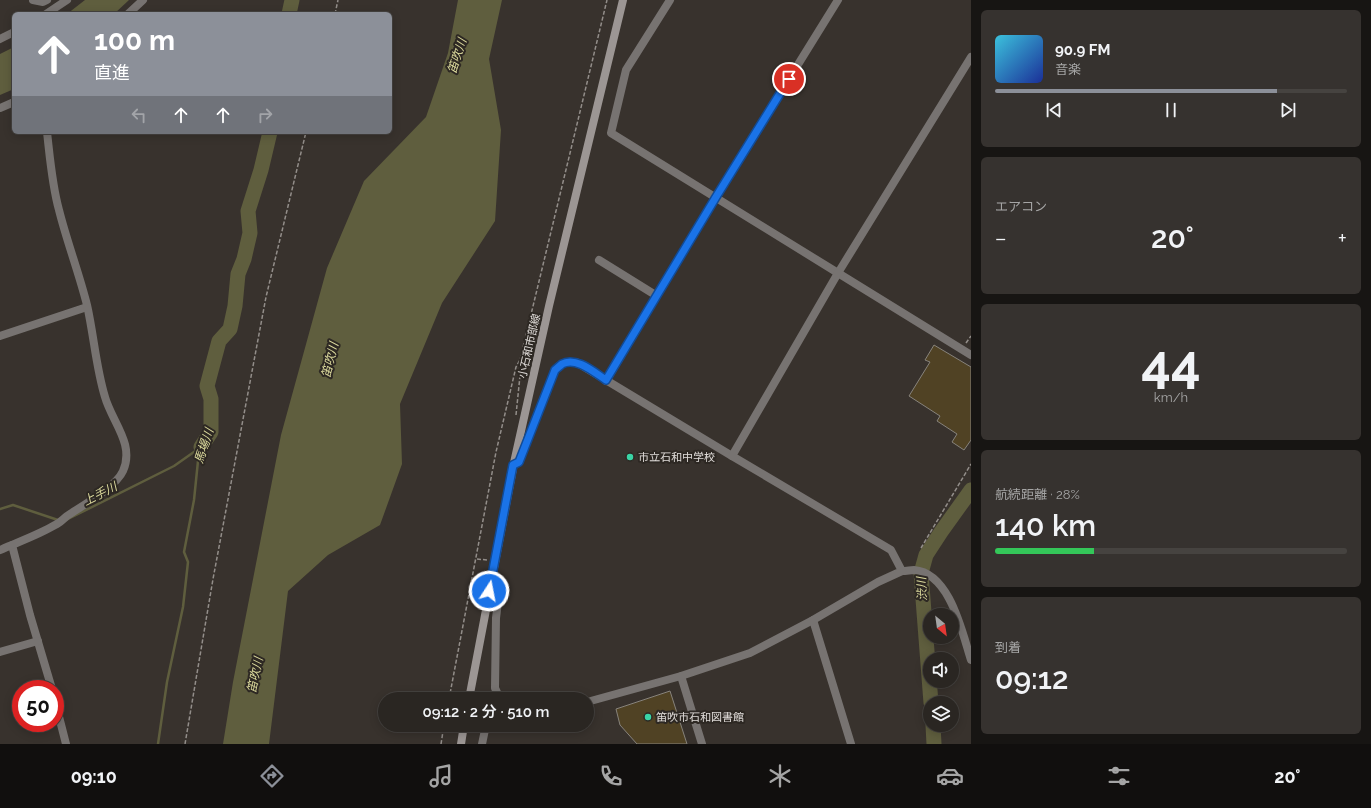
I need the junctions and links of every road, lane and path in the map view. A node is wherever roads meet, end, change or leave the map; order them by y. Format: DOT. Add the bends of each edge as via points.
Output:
graph roads {
  1 [pos="33,0"];
  2 [pos="47,0"];
  3 [pos="66,0"];
  4 [pos="143,0"];
  5 [pos="338,0"];
  6 [pos="607,0"];
  7 [pos="623,0"];
  8 [pos="670,0"];
  9 [pos="838,0"];
  10 [pos="49,12"];
  11 [pos="130,12"];
  12 [pos="335,12"];
  13 [pos="12,33"];
  14 [pos="0,39"];
  15 [pos="971,57"];
  16 [pos="12,103"];
  17 [pos="0,108"];
  18 [pos="47,134"];
  19 [pos="306,134"];
  20 [pos="716,197"];
  21 [pos="599,260"];
  22 [pos="838,273"];
  23 [pos="657,296"];
  24 [pos="87,307"];
  25 [pos="0,336"];
  26 [pos="971,355"];
  27 [pos="520,360"];
  28 [pos="562,364"];
  29 [pos="606,380"];
  30 [pos="515,419"];
  31 [pos="732,456"];
  32 [pos="971,464"];
  33 [pos="513,465"];
  34 [pos="12,545"];
  35 [pos="921,548"];
  36 [pos="0,550"];
  37 [pos="477,559"];
  38 [pos="489,560"];
  39 [pos="902,571"];
  40 [pos="492,576"];
  41 [pos="813,620"];
  42 [pos="38,641"];
  43 [pos="0,652"];
  44 [pos="971,660"];
  45 [pos="681,676"];
  46 [pos="49,680"];
  47 [pos="450,692"];
  48 [pos="470,692"];
  49 [pos="497,692"];
  50 [pos="594,700"];
  51 [pos="63,732"];
  52 [pos="443,732"];
  53 [pos="463,732"];
  54 [pos="485,732"];
  55 [pos="66,744"];
  56 [pos="185,744"];
  57 [pos="441,744"];
  58 [pos="460,744"];
  59 [pos="482,744"];
  60 [pos="702,744"];
  61 [pos="851,744"];
  1 -- 2 [label="street"];
  3 -- 10 [label="street"];
  4 -- 11 [label="street"];
  5 -- 12 [label="path"];
  6 -- 27 [label="path"];
  7 -- 33 [label="main road, 小石和市部線"];
  8 -- 20 [label="street" via="626,70 612,133"];
  9 -- 20 [label="street"];
  13 -- 14 [label="street"];
  15 -- 22 [label="street"];
  16 -- 17 [label="street"];
  18 -- 24 [label="street" via="59,210"];
  19 -- 56 [label="path" via="266,297"];
  20 -- 22 [label="street"];
  20 -- 23 [label="street"];
  21 -- 23 [label="street"];
  22 -- 26 [label="street"];
  22 -- 31 [label="street"];
  23 -- 29 [label="street"];
  24 -- 25 [label="street"];
  24 -- 34 [label="street" via="102,386 112,416 124,438 126,462 117,480 57,525"];
  27 -- 30 [label="path"];
  27 -- 37 [label="path" via="516,367 496,452"];
  28 -- 29 [label="street" via="576,362"];
  28 -- 33 [label="lane" via="555,370 519,462"];
  29 -- 31 [label="street"];
  31 -- 39 [label="street" via="891,550"];
  32 -- 35 [label="path"];
  33 -- 40 [label="main road, 小石和市部線"];
  34 -- 36 [label="street"];
  34 -- 42 [label="street"];
  37 -- 38 [label="path"];
  37 -- 47 [label="path"];
  39 -- 41 [label="street"];
  39 -- 44 [label="street" via="915,570 930,575 939,582 951,600"];
  40 -- 48 [label="main road, 小石和市部線"];
  40 -- 49 [label="street" via="499,581 500,586 496,618"];
  41 -- 45 [label="street" via="750,653"];
  41 -- 61 [label="street"];
  42 -- 43 [label="street"];
  42 -- 46 [label="street"];
  45 -- 50 [label="street"];
  45 -- 60 [label="street"];
  51 -- 55 [label="street"];
  52 -- 57 [label="path"];
  53 -- 58 [label="main road"];
  54 -- 59 [label="street"];
}
